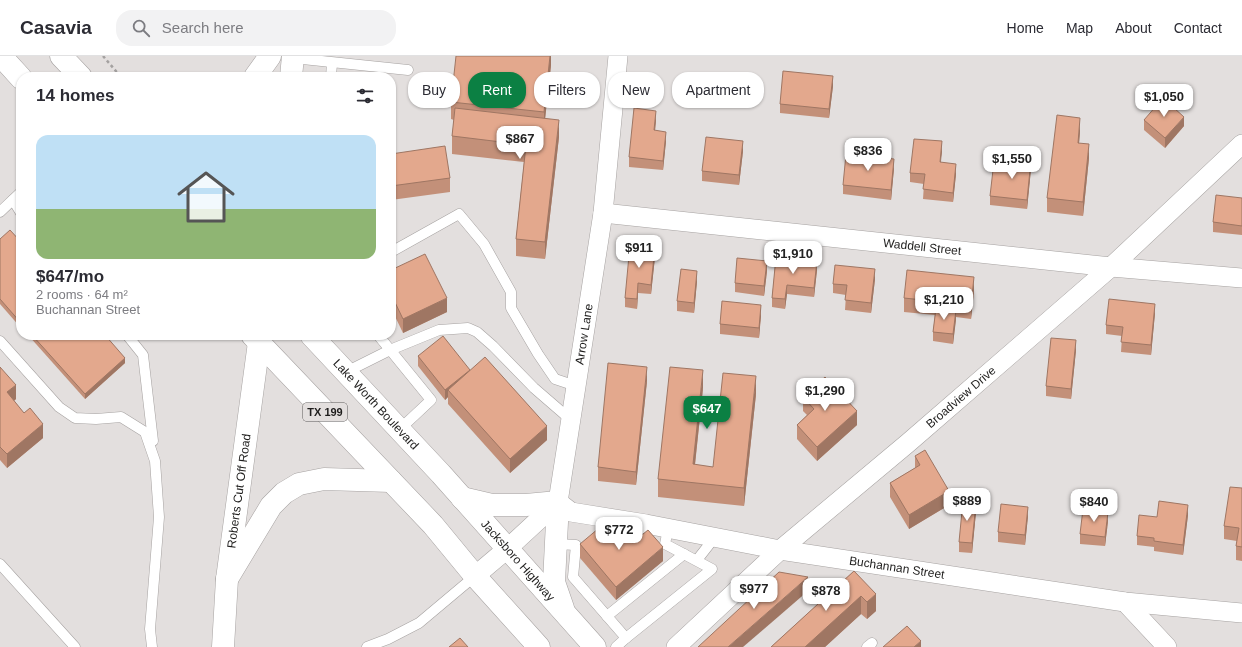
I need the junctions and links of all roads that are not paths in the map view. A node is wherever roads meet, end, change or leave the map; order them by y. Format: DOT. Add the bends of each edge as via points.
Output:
graph roads {
  1 [pos="1,56"];
  2 [pos="61,56"];
  3 [pos="270,56"];
  4 [pos="618,56"];
  5 [pos="332,63"];
  6 [pos="293,64"];
  7 [pos="408,70"];
  8 [pos="16,72"];
  9 [pos="78,72"];
  10 [pos="259,72"];
  11 [pos="331,72"];
  12 [pos="1242,144"];
  13 [pos="16,197"];
  14 [pos="13,200"];
  15 [pos="16,205"];
  16 [pos="0,212"];
  17 [pos="603,213"];
  18 [pos="396,249"];
  19 [pos="1111,267"];
  20 [pos="1242,278"];
  21 [pos="131,340"];
  22 [pos="257,340"];
  23 [pos="259,340"];
  24 [pos="316,340"];
  25 [pos="382,340"];
  26 [pos="0,341"];
  27 [pos="390,350"];
  28 [pos="346,372"];
  29 [pos="576,386"];
  30 [pos="571,420"];
  31 [pos="400,429"];
  32 [pos="155,461"];
  33 [pos="441,474"];
  34 [pos="391,480"];
  35 [pos="462,498"];
  36 [pos="558,502"];
  37 [pos="668,529"];
  38 [pos="714,537"];
  39 [pos="556,544"];
  40 [pos="507,549"];
  41 [pos="780,550"];
  42 [pos="684,554"];
  43 [pos="697,560"];
  44 [pos="0,564"];
  45 [pos="475,576"];
  46 [pos="227,578"];
  47 [pos="1125,602"];
  48 [pos="1242,613"];
  49 [pos="566,614"];
  50 [pos="607,616"];
  51 [pos="626,638"];
  52 [pos="75,647"];
  53 [pos="152,647"];
  54 [pos="223,647"];
  55 [pos="367,647"];
  56 [pos="539,647"];
  57 [pos="595,647"];
  58 [pos="616,647"];
  59 [pos="676,647"];
  60 [pos="1167,647"];
  1 -- 8 [label="main road"];
  2 -- 9 [label="main road"];
  3 -- 10 [label="main road"];
  4 -- 17 [label="street, Arrow Lane"];
  5 -- 6 [label="lane"];
  5 -- 7 [label="lane"];
  5 -- 11 [label="lane"];
  12 -- 19 [label="street, Broadview Drive"];
  13 -- 14 [label="lane"];
  14 -- 15 [label="lane"];
  14 -- 16 [label="lane"];
  17 -- 19 [label="street, Waddell Street"];
  17 -- 29 [label="street, Arrow Lane"];
  18 -- 29 [label="lane" via="459,214 484,244 511,292 511,308 555,379"];
  19 -- 20 [label="street, Waddell Street"];
  19 -- 41 [label="street, Broadview Drive"];
  21 -- 32 [label="lane" via="143,355"];
  22 -- 46 [label="main road, Roberts Cut Off Road"];
  23 -- 34 [label="main road, TX 199"];
  24 -- 28 [label="main road, Lake Worth Boulevard"];
  25 -- 27 [label="lane"];
  26 -- 32 [label="lane" via="59,407 75,418 121,417 145,432"];
  27 -- 28 [label="lane"];
  27 -- 30 [label="lane" via="440,330 468,328 493,346 534,388"];
  27 -- 31 [label="lane" via="431,400"];
  28 -- 31 [label="main road, Lake Worth Boulevard"];
  29 -- 30 [label="street, Arrow Lane"];
  30 -- 36 [label="street, Arrow Lane"];
  31 -- 33 [label="main road, Lake Worth Boulevard"];
  32 -- 53 [label="lane" via="159,517 150,629"];
  33 -- 35 [label="main road, Jacksboro Highway"];
  34 -- 45 [label="main road, TX 199"];
  34 -- 46 [label="main road" via="324,479 299,484 284,493 271,506"];
  35 -- 36 [label="main road" via="492,505"];
  35 -- 40 [label="main road, Jacksboro Highway"];
  36 -- 37 [label="street, Buchannan Street" via="571,512"];
  36 -- 39 [label="main road"];
  36 -- 40 [label="street"];
  37 -- 38 [label="street, Buchannan Street"];
  37 -- 42 [label="lane" via="665,544"];
  38 -- 41 [label="street, Buchannan Street"];
  38 -- 43 [label="lane"];
  39 -- 49 [label="main road" via="554,582"];
  39 -- 50 [label="lane" via="576,545 573,577"];
  40 -- 45 [label="street"];
  40 -- 49 [label="main road, Jacksboro Highway"];
  41 -- 47 [label="street, Buchannan Street"];
  41 -- 59 [label="street, Broadview Drive"];
  42 -- 43 [label="lane"];
  42 -- 50 [label="lane"];
  43 -- 51 [label="lane" via="712,569"];
  44 -- 52 [label="lane"];
  45 -- 55 [label="lane" via="419,624"];
  45 -- 56 [label="main road, TX 199"];
  46 -- 54 [label="main road, Roberts Cut Off Road"];
  47 -- 48 [label="street, Buchannan Street"];
  47 -- 60 [label="street"];
  49 -- 57 [label="main road, Jacksboro Highway"];
  50 -- 51 [label="lane"];
  51 -- 58 [label="lane"];
}
